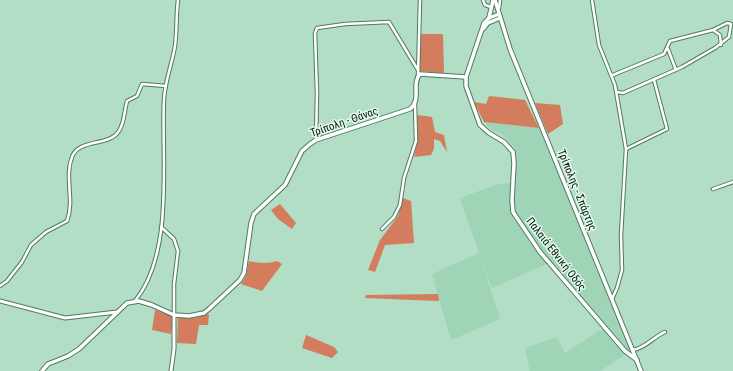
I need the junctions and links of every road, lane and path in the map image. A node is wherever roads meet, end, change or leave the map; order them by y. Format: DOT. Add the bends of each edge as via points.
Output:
graph roads {
  1 [pos="178,0"];
  2 [pos="420,0"];
  3 [pos="483,0"];
  4 [pos="495,0"];
  5 [pos="500,0"];
  6 [pos="592,0"];
  7 [pos="491,7"];
  8 [pos="499,8"];
  9 [pos="500,16"];
  10 [pos="488,18"];
  11 [pos="493,21"];
  12 [pos="482,29"];
  13 [pos="713,30"];
  14 [pos="721,44"];
  15 [pos="668,48"];
  16 [pos="418,70"];
  17 [pos="676,70"];
  18 [pos="612,75"];
  19 [pos="418,77"];
  20 [pos="466,77"];
  21 [pos="654,80"];
  22 [pos="166,86"];
  23 [pos="616,92"];
  24 [pos="415,105"];
  25 [pos="316,140"];
  26 [pos="626,149"];
  27 [pos="733,182"];
  28 [pos="713,189"];
  29 [pos="161,227"];
  30 [pos="382,229"];
  31 [pos="0,286"];
  32 [pos="612,299"];
  33 [pos="0,301"];
  34 [pos="135,301"];
  35 [pos="118,312"];
  36 [pos="174,315"];
  37 [pos="665,332"];
  38 [pos="633,350"];
  39 [pos="637,360"];
  40 [pos="42,371"];
  41 [pos="170,371"];
  42 [pos="641,371"];
  1 -- 22 [label="street" via="175,41"];
  2 -- 16 [label="street"];
  3 -- 7 [label="street" via="485,5"];
  4 -- 7 [label="main road, Παλαιά Εθνική Οδός"];
  4 -- 8 [label="main road, Τρίπολης - Σπάρτης"];
  4 -- 9 [label="main road, Τρίπολης - Σπάρτης"];
  5 -- 8 [label="street"];
  6 -- 18 [label="street" via="598,42"];
  7 -- 10 [label="main road, Παλαιά Εθνική Οδός"];
  8 -- 9 [label="main road, Τρίπολης - Σπάρτης"];
  9 -- 10 [label="main road"];
  9 -- 11 [label="main road"];
  9 -- 32 [label="main road, Τρίπολης - Σπάρτης" via="535,112"];
  10 -- 11 [label="main road"];
  10 -- 12 [label="main road, Παλαιά Εθνική Οδός"];
  11 -- 12 [label="main road"];
  12 -- 20 [label="main road, Παλαιά Εθνική Οδός"];
  13 -- 14 [label="street" via="720,35"];
  13 -- 14 [label="street" via="727,23 731,24 729,37"];
  13 -- 15 [label="street" via="670,42"];
  14 -- 17 [label="street"];
  15 -- 17 [label="street"];
  15 -- 18 [label="street" via="666,53 660,56"];
  16 -- 19 [label="street"];
  16 -- 25 [label="street" via="389,22 317,28"];
  17 -- 21 [label="street"];
  18 -- 23 [label="street"];
  19 -- 20 [label="main road" via="425,73"];
  19 -- 24 [label="main road"];
  20 -- 39 [label="main road, Παλαιά Εθνική Οδός" via="467,90 480,125 508,146 514,156 512,200 515,216 558,274 625,351"];
  21 -- 23 [label="street" via="623,93"];
  21 -- 26 [label="street" via="667,129"];
  22 -- 29 [label="street"];
  22 -- 31 [label="street" via="142,84 137,96 126,101 124,121 116,134 100,142 85,145 74,152 69,173 70,205 67,221 46,232 31,246 22,262"];
  23 -- 26 [label="street"];
  24 -- 25 [label="main road, Τρίπολη - Θάνας"];
  24 -- 30 [label="street" via="416,142 404,178 400,205 394,217"];
  25 -- 36 [label="main road, Τρίπολη - Θάνας" via="302,151 285,185 253,216 246,267 240,280 204,313"];
  26 -- 32 [label="street" via="621,235 622,270"];
  27 -- 28 [label="street"];
  29 -- 34 [label="street" via="151,269"];
  29 -- 36 [label="street" via="174,239 178,251"];
  32 -- 38 [label="main road, Τρίπολης - Σπάρτης"];
  33 -- 35 [label="street" via="65,318"];
  34 -- 35 [label="main road" via="127,303"];
  34 -- 36 [label="main road, Τρίπολη - Θάνας"];
  35 -- 40 [label="main road" via="79,349 48,364"];
  36 -- 41 [label="street" via="174,349"];
  37 -- 38 [label="street"];
  38 -- 39 [label="main road, Τρίπολης - Σπάρτης"];
  39 -- 42 [label="main road, Τρίπολης - Σπάρτης"];
}
